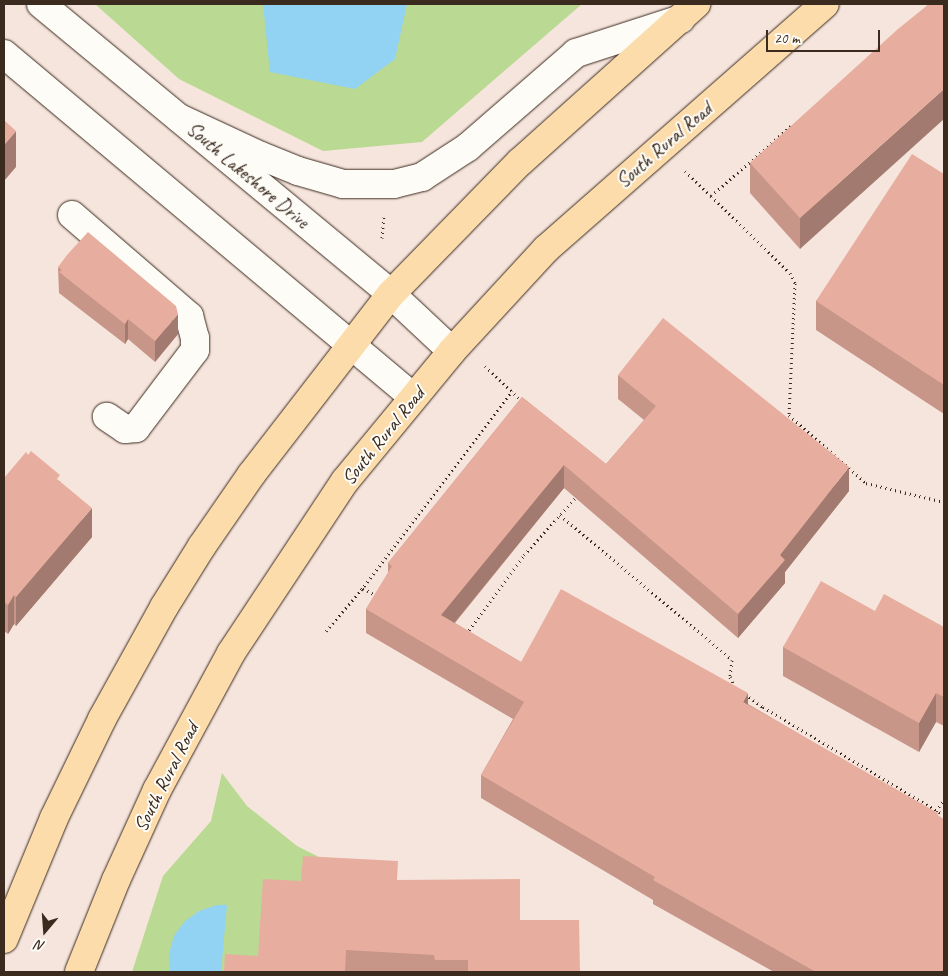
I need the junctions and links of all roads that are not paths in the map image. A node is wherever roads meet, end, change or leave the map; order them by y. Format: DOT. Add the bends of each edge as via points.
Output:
graph roads {
  1 [pos="41,4"];
  2 [pos="825,4"];
  3 [pos="688,11"];
  4 [pos="4,54"];
  5 [pos="179,118"];
  6 [pos="72,214"];
  7 [pos="390,294"];
  8 [pos="350,346"];
  9 [pos="452,351"];
  10 [pos="413,397"];
  11 [pos="107,417"];
  12 [pos="4,939"];
  13 [pos="79,972"];
  1 -- 5 [label="street, South Lakeshore Drive"];
  2 -- 9 [label="main road, South Rural Road" via="546,249"];
  3 -- 5 [label="street" via="576,53 468,147 422,177 394,184 342,184 298,171"];
  3 -- 7 [label="main road" via="520,162"];
  4 -- 8 [label="street"];
  5 -- 7 [label="street, South Lakeshore Drive"];
  6 -- 11 [label="street" via="189,316 195,338 195,350 136,428 125,429"];
  7 -- 8 [label="main road"];
  7 -- 9 [label="street, South Lakeshore Drive"];
  8 -- 10 [label="street"];
  8 -- 12 [label="main road" via="251,475 164,607 102,719 62,802"];
  9 -- 10 [label="main road, South Rural Road"];
  10 -- 13 [label="main road, South Rural Road" via="346,481 231,653 157,790"];
}
